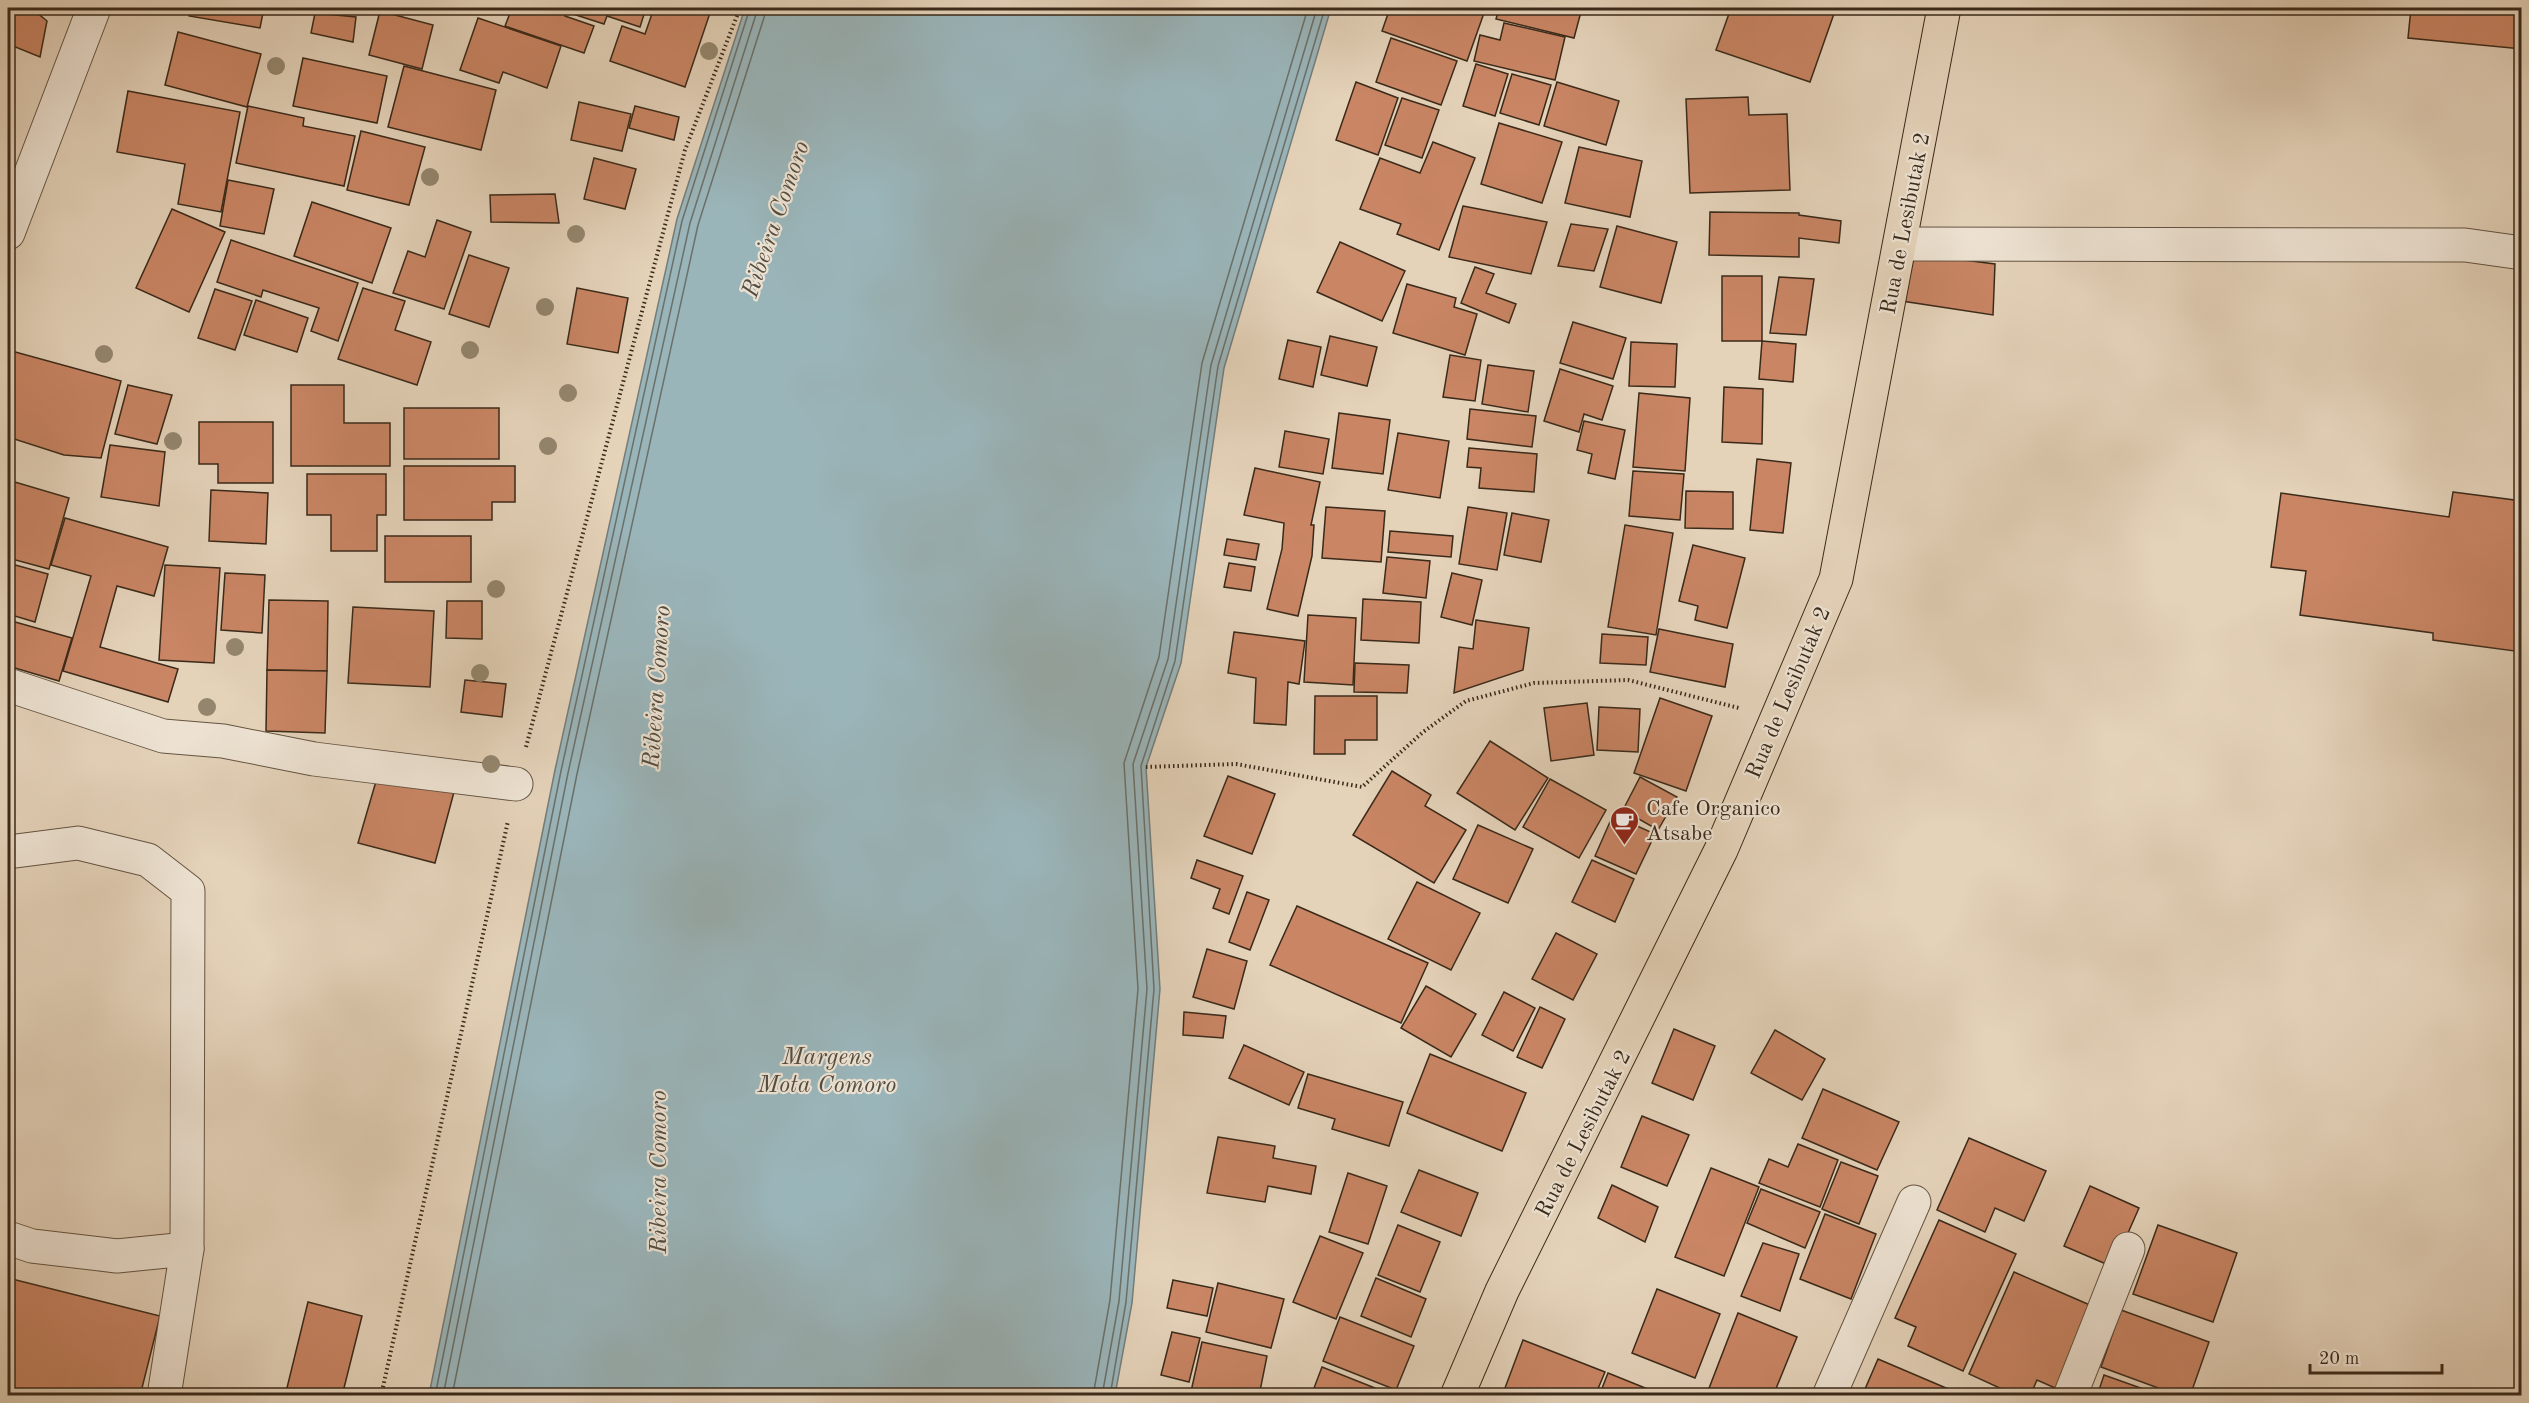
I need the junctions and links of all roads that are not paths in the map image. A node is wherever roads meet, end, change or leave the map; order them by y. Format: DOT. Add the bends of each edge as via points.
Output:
graph roads {
  1 [pos="94,8"];
  2 [pos="1944,8"];
  3 [pos="8,233"];
  4 [pos="1901,244"];
  5 [pos="2522,253"];
  6 [pos="8,685"];
  7 [pos="516,784"];
  8 [pos="8,852"];
  9 [pos="1914,1202"];
  10 [pos="8,1238"];
  11 [pos="187,1249"];
  12 [pos="2128,1249"];
  13 [pos="165,1395"];
  14 [pos="1457,1395"];
  15 [pos="1829,1395"];
  16 [pos="2070,1395"];
  1 -- 3 [label="street"];
  2 -- 4 [label="main road, Rua de Lesibutak 2"];
  4 -- 5 [label="street" via="2465,245"];
  4 -- 14 [label="main road, Rua de Lesibutak 2" via="1836,579 1721,850 1502,1292"];
  6 -- 7 [label="street" via="163,735 223,741 314,759"];
  8 -- 11 [label="street" via="78,843 148,860 188,891"];
  9 -- 15 [label="street"];
  10 -- 11 [label="street" via="32,1246 117,1256"];
  11 -- 13 [label="street"];
  12 -- 16 [label="street"];
}
